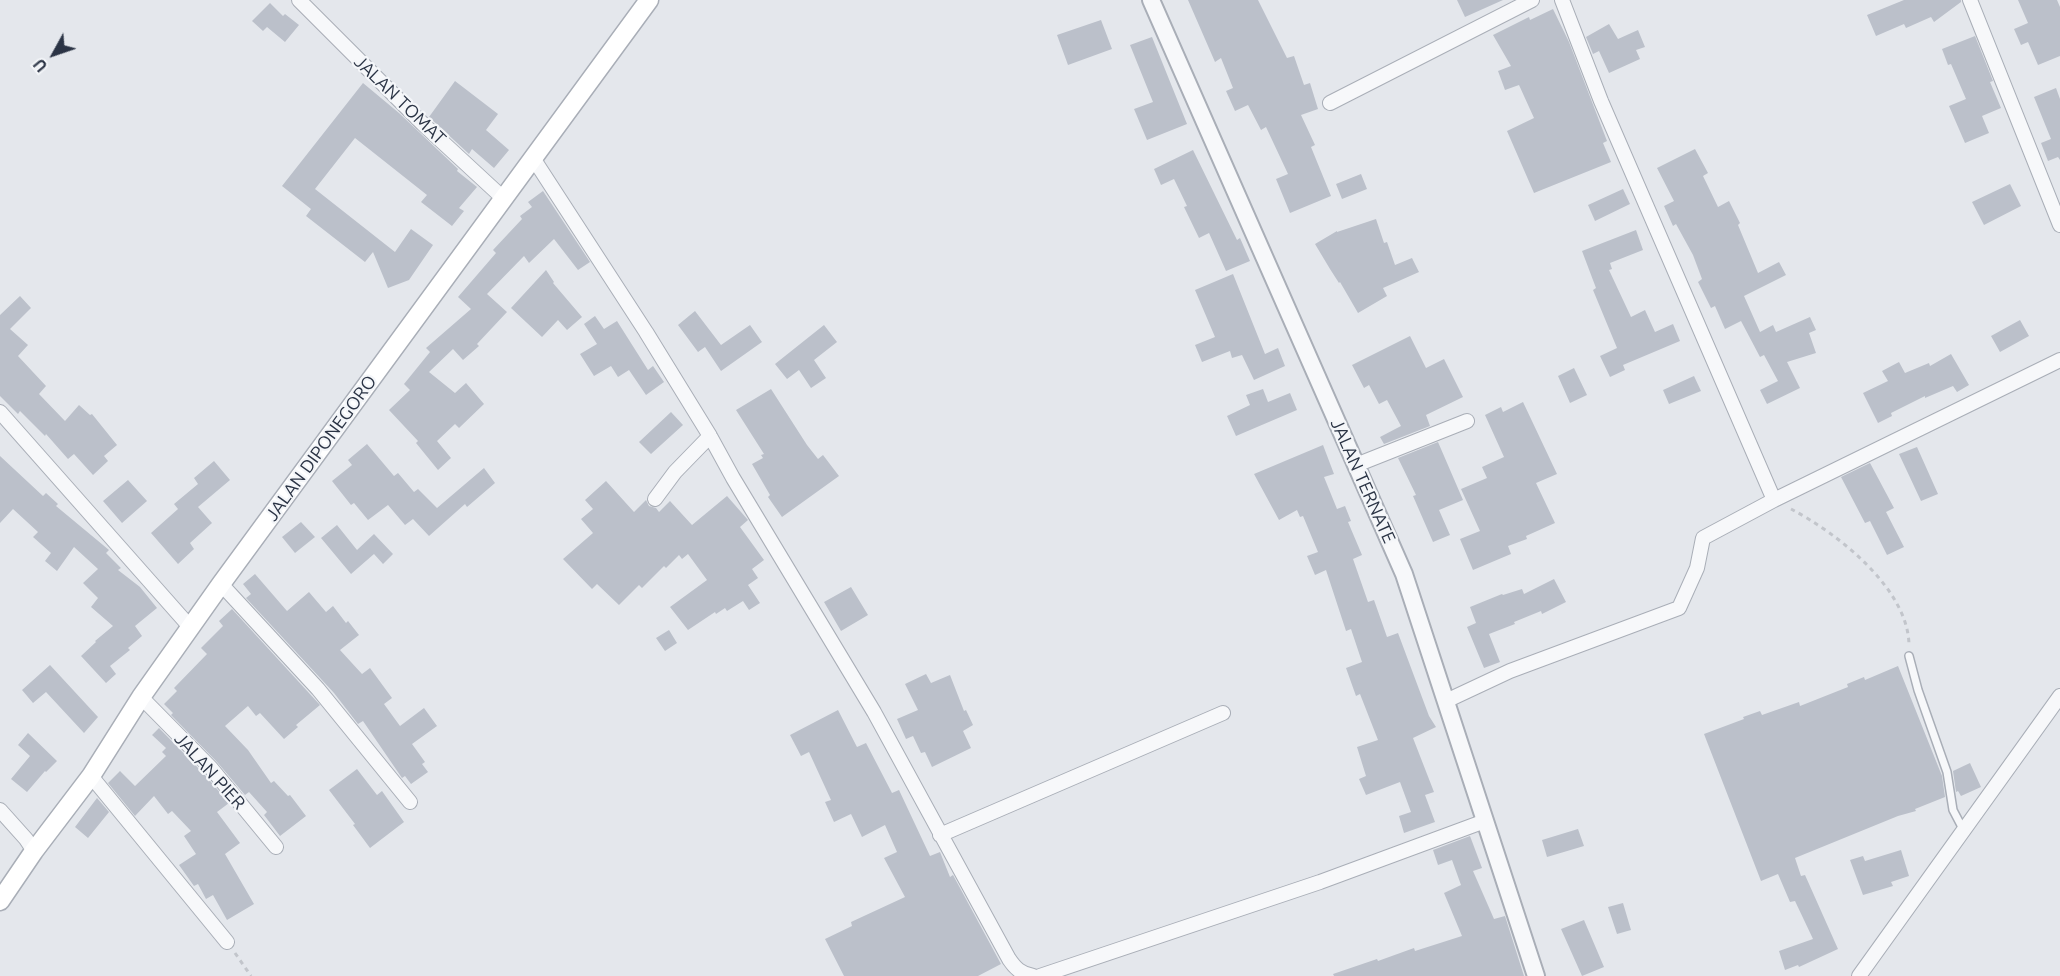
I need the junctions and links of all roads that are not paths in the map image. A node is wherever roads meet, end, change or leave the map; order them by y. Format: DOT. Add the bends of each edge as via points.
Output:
graph roads {
  1 [pos="299,0"];
  2 [pos="649,0"];
  3 [pos="1532,0"];
  4 [pos="1562,0"];
  5 [pos="1970,0"];
  6 [pos="1154,1"];
  7 [pos="1330,103"];
  8 [pos="533,158"];
  9 [pos="503,198"];
  10 [pos="2060,225"];
  11 [pos="2060,360"];
  12 [pos="0,412"];
  13 [pos="1467,421"];
  14 [pos="710,436"];
  15 [pos="1356,465"];
  16 [pos="655,498"];
  17 [pos="1774,500"];
  18 [pos="221,584"];
  19 [pos="191,628"];
  20 [pos="1909,656"];
  21 [pos="2060,696"];
  22 [pos="141,697"];
  23 [pos="1446,700"];
  24 [pos="1223,713"];
  25 [pos="91,776"];
  26 [pos="410,802"];
  27 [pos="0,810"];
  28 [pos="1485,821"];
  29 [pos="1964,831"];
  30 [pos="940,835"];
  31 [pos="276,847"];
  32 [pos="34,852"];
  33 [pos="0,901"];
  34 [pos="227,942"];
  35 [pos="1045,975"];
  36 [pos="1033,976"];
  37 [pos="1536,976"];
  38 [pos="1858,976"];
  1 -- 9 [label="street, JALAN TOMAT"];
  2 -- 8 [label="main road, JALAN DIPONEGORO"];
  3 -- 7 [label="street"];
  4 -- 17 [label="street" via="1601,101"];
  5 -- 10 [label="street"];
  6 -- 15 [label="street, JALAN TERNATE"];
  8 -- 9 [label="main road, JALAN DIPONEGORO"];
  8 -- 14 [label="street"];
  9 -- 18 [label="main road, JALAN DIPONEGORO"];
  11 -- 17 [label="street"];
  12 -- 19 [label="street"];
  13 -- 15 [label="street"];
  14 -- 16 [label="street"];
  14 -- 30 [label="street" via="874,712"];
  15 -- 23 [label="street, JALAN TERNATE" via="1404,574"];
  17 -- 23 [label="street" via="1703,538 1696,568 1679,608 1510,671"];
  18 -- 19 [label="main road, JALAN DIPONEGORO"];
  18 -- 26 [label="street" via="318,689"];
  19 -- 22 [label="main road, JALAN DIPONEGORO"];
  20 -- 29 [label="lane" via="1947,772 1953,810"];
  21 -- 29 [label="street"];
  22 -- 25 [label="main road, JALAN DIPONEGORO"];
  22 -- 31 [label="street, JALAN PIER" via="211,768"];
  23 -- 28 [label="street, JALAN TERNATE"];
  24 -- 30 [label="street"];
  25 -- 32 [label="main road, JALAN DIPONEGORO"];
  25 -- 34 [label="street"];
  27 -- 32 [label="street"];
  28 -- 35 [label="street" via="1320,882"];
  28 -- 37 [label="street, JALAN TERNATE"];
  29 -- 38 [label="street"];
  30 -- 36 [label="street" via="1009,959 1025,975"];
  32 -- 33 [label="main road, JALAN DIPONEGORO"];
}
